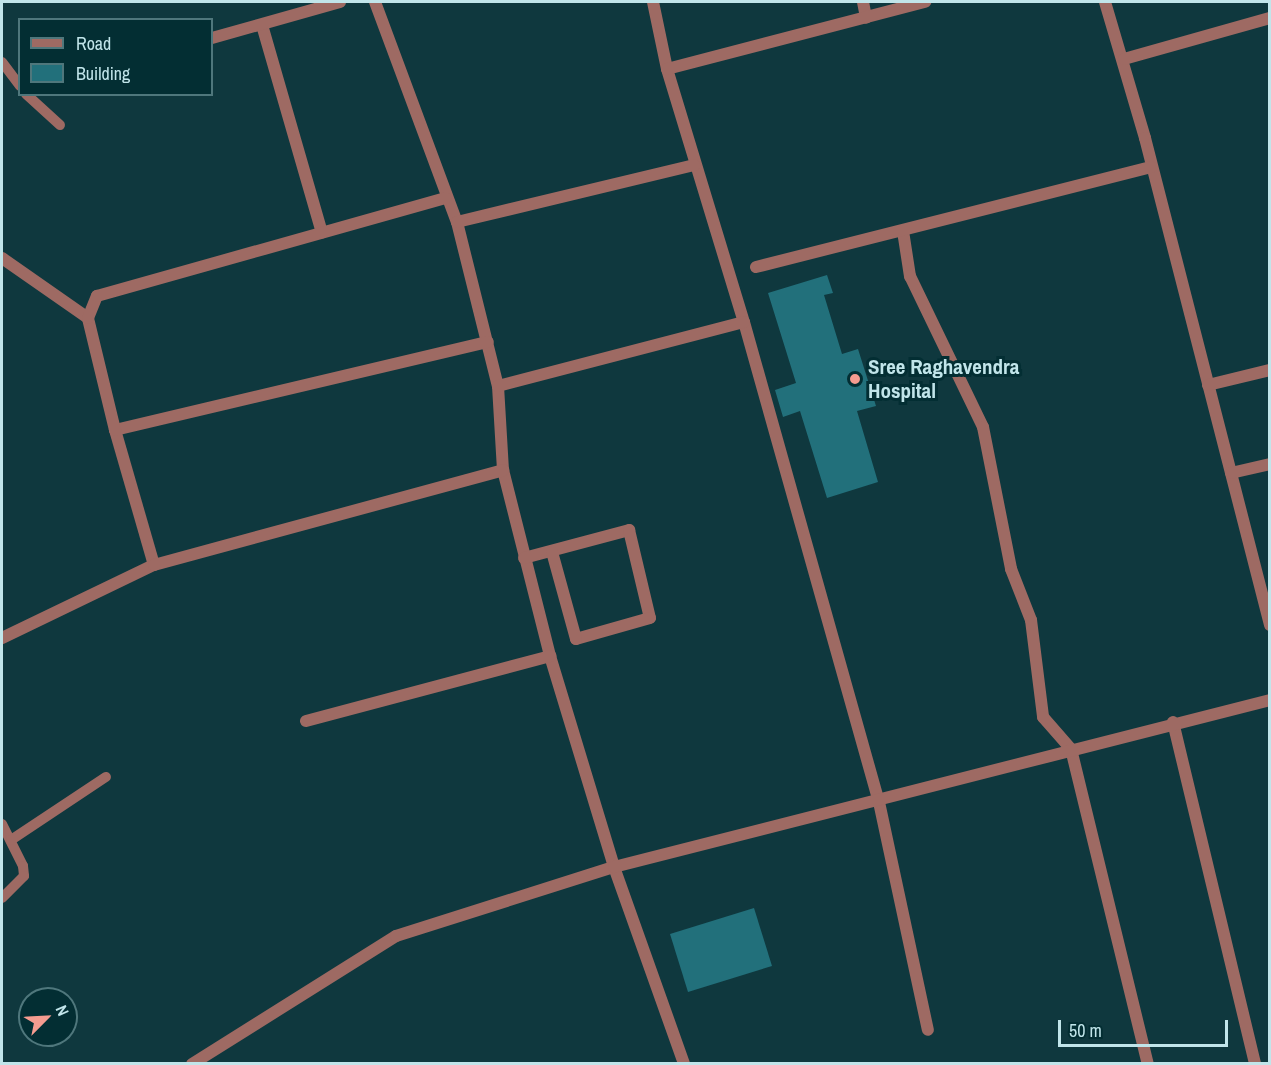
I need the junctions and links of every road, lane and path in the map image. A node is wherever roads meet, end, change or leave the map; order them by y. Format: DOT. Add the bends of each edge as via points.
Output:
graph roads {
  1 [pos="340,2"];
  2 [pos="375,2"];
  3 [pos="652,2"];
  4 [pos="863,2"];
  5 [pos="925,2"];
  6 [pos="1105,2"];
  7 [pos="866,18"];
  8 [pos="1269,18"];
  9 [pos="262,25"];
  10 [pos="213,38"];
  11 [pos="1124,59"];
  12 [pos="2,62"];
  13 [pos="667,69"];
  14 [pos="18,83"];
  15 [pos="28,96"];
  16 [pos="60,125"];
  17 [pos="694,165"];
  18 [pos="1152,167"];
  19 [pos="446,198"];
  20 [pos="457,222"];
  21 [pos="903,231"];
  22 [pos="322,233"];
  23 [pos="2,258"];
  24 [pos="756,267"];
  25 [pos="88,318"];
  26 [pos="744,322"];
  27 [pos="488,342"];
  28 [pos="1269,370"];
  29 [pos="1208,385"];
  30 [pos="498,386"];
  31 [pos="114,430"];
  32 [pos="1269,464"];
  33 [pos="503,470"];
  34 [pos="1231,473"];
  35 [pos="552,552"];
  36 [pos="524,558"];
  37 [pos="154,566"];
  38 [pos="1269,625"];
  39 [pos="2,638"];
  40 [pos="550,656"];
  41 [pos="1269,700"];
  42 [pos="306,721"];
  43 [pos="1173,722"];
  44 [pos="1071,749"];
  45 [pos="106,777"];
  46 [pos="879,801"];
  47 [pos="2,824"];
  48 [pos="11,840"];
  49 [pos="614,867"];
  50 [pos="2,898"];
  51 [pos="928,1030"];
  52 [pos="192,1064"];
  53 [pos="684,1064"];
  54 [pos="1148,1064"];
  55 [pos="1254,1064"];
  1 -- 9 [label="street"];
  2 -- 19 [label="street"];
  3 -- 13 [label="street"];
  4 -- 7 [label="street"];
  5 -- 7 [label="street"];
  6 -- 11 [label="street"];
  7 -- 13 [label="street"];
  8 -- 11 [label="street"];
  9 -- 10 [label="street"];
  9 -- 22 [label="street"];
  11 -- 18 [label="street"];
  12 -- 14 [label="lane"];
  13 -- 17 [label="street"];
  15 -- 16 [label="lane"];
  17 -- 20 [label="street"];
  17 -- 26 [label="street"];
  18 -- 21 [label="street"];
  18 -- 29 [label="street"];
  19 -- 20 [label="street"];
  19 -- 22 [label="street"];
  20 -- 27 [label="street"];
  21 -- 24 [label="street"];
  21 -- 44 [label="street" via="910,276 983,427 1011,568 1031,620 1043,717"];
  22 -- 25 [label="street" via="97,296"];
  23 -- 25 [label="street"];
  25 -- 31 [label="street"];
  26 -- 30 [label="street"];
  26 -- 46 [label="street"];
  27 -- 30 [label="street"];
  27 -- 31 [label="street"];
  28 -- 29 [label="street"];
  29 -- 34 [label="street"];
  30 -- 33 [label="street"];
  31 -- 37 [label="street"];
  32 -- 34 [label="street"];
  33 -- 36 [label="street"];
  33 -- 37 [label="street"];
  34 -- 38 [label="street"];
  35 -- 35 [label="street" via="629,530 650,618 576,639"];
  35 -- 36 [label="street"];
  36 -- 40 [label="street"];
  37 -- 39 [label="street"];
  40 -- 42 [label="street"];
  40 -- 49 [label="street"];
  41 -- 43 [label="street"];
  43 -- 44 [label="street"];
  43 -- 55 [label="street"];
  44 -- 46 [label="street"];
  44 -- 54 [label="street"];
  45 -- 48 [label="lane"];
  46 -- 49 [label="street"];
  46 -- 51 [label="street"];
  47 -- 48 [label="lane"];
  48 -- 50 [label="lane" via="24,876"];
  49 -- 52 [label="street" via="396,936"];
  49 -- 53 [label="street"];
}
